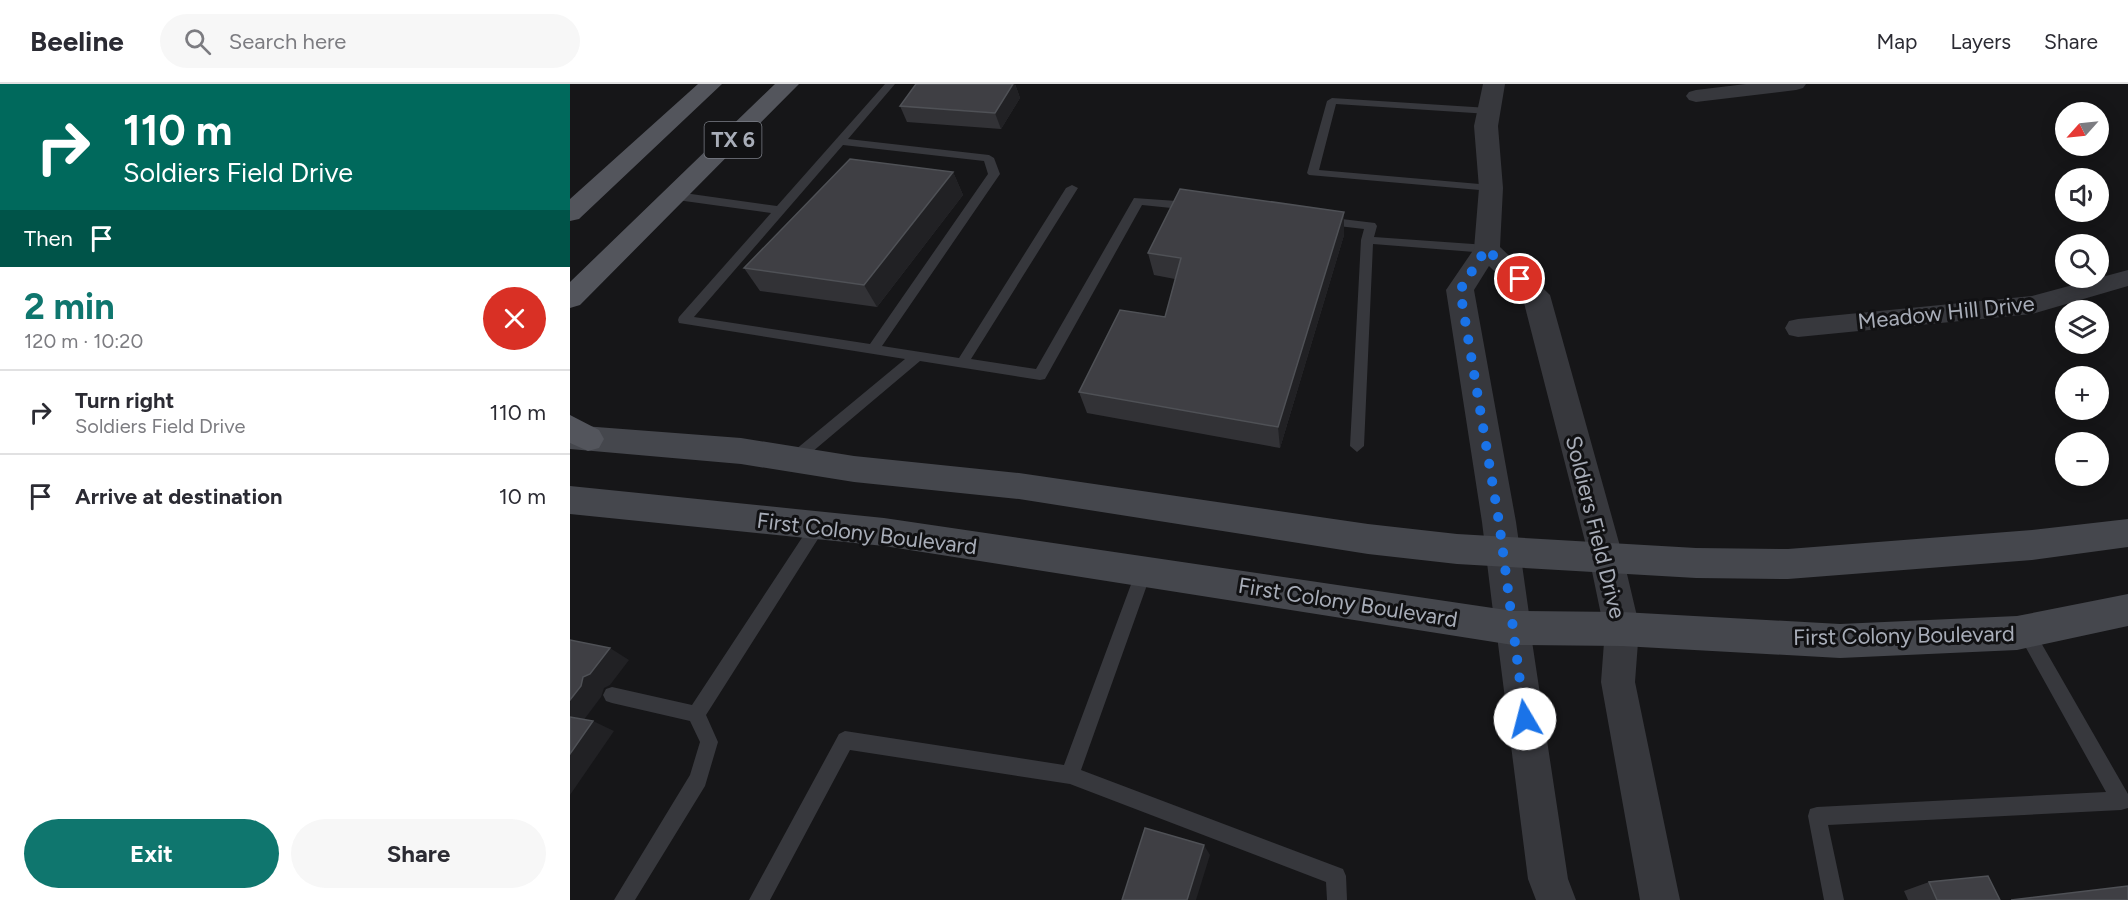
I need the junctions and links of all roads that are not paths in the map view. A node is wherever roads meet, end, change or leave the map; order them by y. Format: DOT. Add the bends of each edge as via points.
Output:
graph roads {
  1 [pos="711,84"];
  2 [pos="789,84"];
  3 [pos="890,84"];
  4 [pos="1494,84"];
  5 [pos="1796,84"];
  6 [pos="1696,96"];
  7 [pos="1489,111"];
  8 [pos="840,141"];
  9 [pos="1072,188"];
  10 [pos="1491,188"];
  11 [pos="677,196"];
  12 [pos="1208,208"];
  13 [pos="780,210"];
  14 [pos="570,213"];
  15 [pos="1313,220"];
  16 [pos="1367,240"];
  17 [pos="1486,249"];
  18 [pos="2128,278"];
  19 [pos="570,298"];
  20 [pos="1798,328"];
  21 [pos="874,348"];
  22 [pos="918,356"];
  23 [pos="962,363"];
  24 [pos="576,434"];
  25 [pos="1357,446"];
  26 [pos="794,459"];
  27 [pos="570,500"];
  28 [pos="818,526"];
  29 [pos="2128,533"];
  30 [pos="1502,551"];
  31 [pos="1606,557"];
  32 [pos="1144,571"];
  33 [pos="2128,610"];
  34 [pos="1513,628"];
  35 [pos="1622,629"];
  36 [pos="2026,632"];
  37 [pos="612,694"];
  38 [pos="696,714"];
  39 [pos="1070,775"];
  40 [pos="624,900"];
  41 [pos="759,900"];
  42 [pos="1337,900"];
  43 [pos="1556,900"];
  44 [pos="1660,900"];
  45 [pos="1834,900"];
  1 -- 14 [label="main road, TX 6"];
  2 -- 11 [label="main road, TX 6"];
  3 -- 8 [label="lane"];
  4 -- 7 [label="street"];
  5 -- 6 [label="street"];
  7 -- 10 [label="street" via="1486,126"];
  7 -- 10 [label="lane" via="1332,101 1313,173"];
  8 -- 13 [label="lane"];
  8 -- 21 [label="lane" via="989,158 994,174"];
  9 -- 23 [label="lane"];
  10 -- 17 [label="street"];
  11 -- 13 [label="lane"];
  11 -- 19 [label="main road, TX 6"];
  12 -- 23 [label="lane" via="1138,201 1040,375"];
  13 -- 21 [label="lane" via="684,320"];
  15 -- 16 [label="lane" via="1371,226"];
  16 -- 17 [label="lane"];
  16 -- 25 [label="lane"];
  17 -- 30 [label="street" via="1460,290"];
  17 -- 31 [label="street, Soldiers Field Drive" via="1536,295"];
  18 -- 20 [label="street, Meadow Hill Drive" via="2032,305"];
  21 -- 22 [label="lane"];
  22 -- 23 [label="lane"];
  22 -- 26 [label="lane"];
  24 -- 26 [label="main road"];
  26 -- 30 [label="main road" via="1019,486 1368,539"];
  27 -- 28 [label="main road, First Colony Boulevard"];
  28 -- 32 [label="main road, First Colony Boulevard" via="884,532"];
  28 -- 38 [label="lane"];
  29 -- 31 [label="main road" via="2032,545 1788,564"];
  30 -- 31 [label="main road"];
  30 -- 34 [label="street"];
  31 -- 35 [label="street, Soldiers Field Drive"];
  32 -- 34 [label="main road, First Colony Boulevard"];
  32 -- 39 [label="lane"];
  33 -- 36 [label="main road, First Colony Boulevard"];
  34 -- 35 [label="main road, First Colony Boulevard"];
  34 -- 43 [label="street" via="1548,879"];
  35 -- 36 [label="main road, First Colony Boulevard" via="1840,641"];
  35 -- 44 [label="street, Soldiers Field Drive" via="1618,682"];
  36 -- 45 [label="lane" via="2121,801 1817,816"];
  37 -- 38 [label="lane"];
  38 -- 40 [label="lane" via="709,742 698,779"];
  39 -- 41 [label="lane" via="845,740"];
  39 -- 42 [label="lane" via="1336,876"];
}
